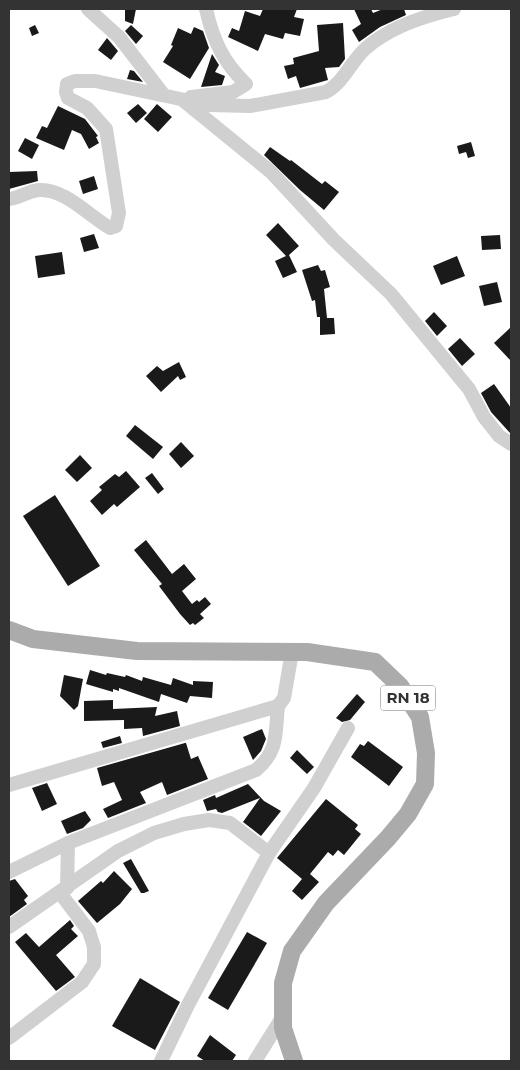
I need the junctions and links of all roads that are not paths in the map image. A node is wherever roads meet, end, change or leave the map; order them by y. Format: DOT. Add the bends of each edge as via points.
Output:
graph roads {
  1 [pos="88,9"];
  2 [pos="206,9"];
  3 [pos="454,9"];
  4 [pos="412,15"];
  5 [pos="163,94"];
  6 [pos="182,99"];
  7 [pos="9,199"];
  8 [pos="511,444"];
  9 [pos="9,630"];
  10 [pos="292,652"];
  11 [pos="278,706"];
  12 [pos="348,728"];
  13 [pos="9,785"];
  14 [pos="68,843"];
  15 [pos="269,853"];
  16 [pos="9,872"];
  17 [pos="64,890"];
  18 [pos="9,927"];
  19 [pos="283,1016"];
  20 [pos="9,1038"];
  21 [pos="161,1061"];
  22 [pos="255,1061"];
  23 [pos="294,1061"];
  1 -- 5 [label="street" via="119,37"];
  2 -- 6 [label="street" via="217,48 230,69 246,84 233,92"];
  3 -- 4 [label="street"];
  4 -- 6 [label="street" via="393,32 365,48 336,86 326,92 250,106 209,105"];
  5 -- 6 [label="street"];
  5 -- 7 [label="street" via="95,81 68,84 68,98 87,108 106,129 119,213 116,226 110,228 50,190 36,190"];
  6 -- 8 [label="street" via="272,172 334,240 391,294 469,389 499,436"];
  9 -- 10 [label="main road, RN 18" via="33,639 137,652"];
  10 -- 11 [label="street" via="284,698"];
  10 -- 19 [label="main road, RN 18" via="375,662 400,686 420,717 426,753 425,784 408,814 326,903 292,951 283,983"];
  11 -- 13 [label="street"];
  11 -- 14 [label="street" via="274,748 267,761 256,770"];
  12 -- 15 [label="street" via="314,788"];
  14 -- 16 [label="street"];
  14 -- 17 [label="street"];
  15 -- 17 [label="street" via="230,823 209,820 184,824 154,833 118,850"];
  15 -- 21 [label="street"];
  17 -- 18 [label="street"];
  17 -- 20 [label="street" via="89,931 94,947 94,964 82,982"];
  19 -- 22 [label="street"];
  19 -- 23 [label="main road, RN 18" via="282,1028"];
}
